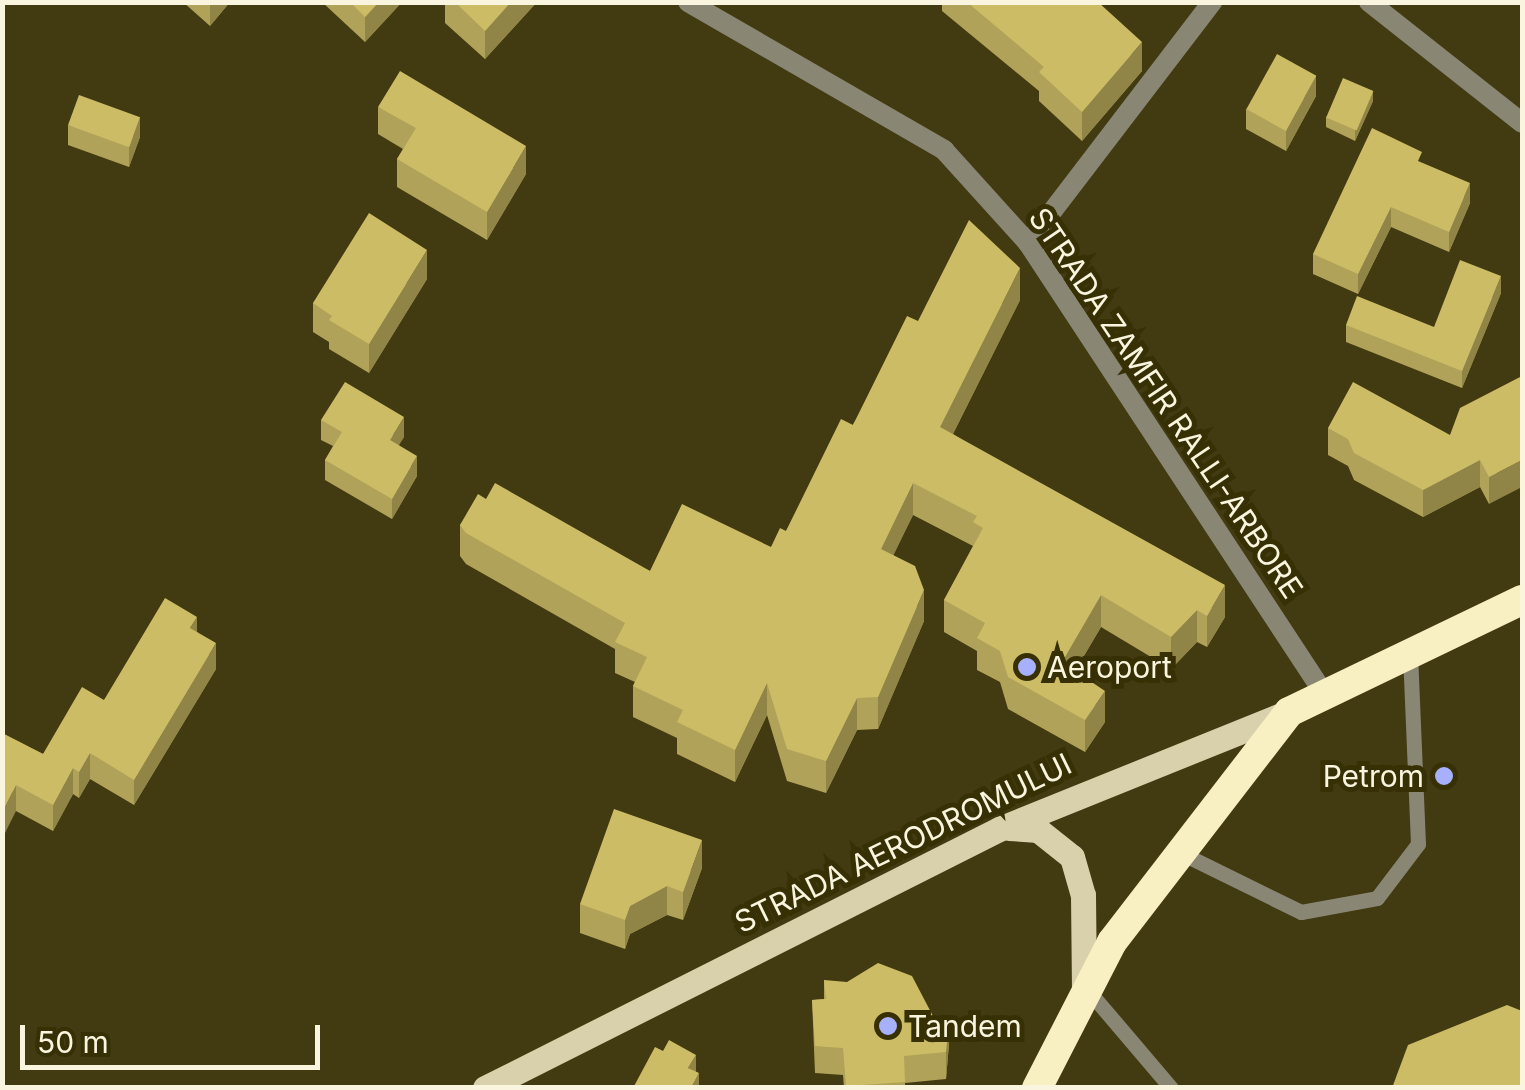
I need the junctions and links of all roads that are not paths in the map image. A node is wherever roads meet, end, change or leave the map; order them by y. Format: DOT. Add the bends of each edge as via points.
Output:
graph roads {
  1 [pos="688,2"];
  2 [pos="1212,2"];
  3 [pos="1369,2"];
  4 [pos="1522,123"];
  5 [pos="1028,243"];
  6 [pos="1522,600"];
  7 [pos="1410,654"];
  8 [pos="1325,695"];
  9 [pos="1288,712"];
  10 [pos="999,829"];
  11 [pos="1177,850"];
  12 [pos="1084,986"];
  13 [pos="485,1088"];
  14 [pos="1037,1088"];
  15 [pos="1171,1088"];
  1 -- 5 [label="street, STRADA ZAMFIR RALLI-ARBORE" via="944,150"];
  2 -- 5 [label="street"];
  3 -- 4 [label="street"];
  5 -- 8 [label="street, STRADA ZAMFIR RALLI-ARBORE"];
  6 -- 7 [label="highway, STRADA AERODROMULUI"];
  7 -- 8 [label="highway, STRADA AERODROMULUI"];
  7 -- 11 [label="lane" via="1418,844 1377,898 1301,912"];
  8 -- 9 [label="highway, STRADA AERODROMULUI"];
  9 -- 10 [label="main road, STRADA AERODROMULUI"];
  9 -- 11 [label="highway"];
  10 -- 12 [label="main road" via="1038,830 1072,858 1084,895"];
  10 -- 13 [label="main road, STRADA AERODROMULUI"];
  11 -- 12 [label="highway"];
  12 -- 14 [label="highway"];
  12 -- 15 [label="lane"];
}
